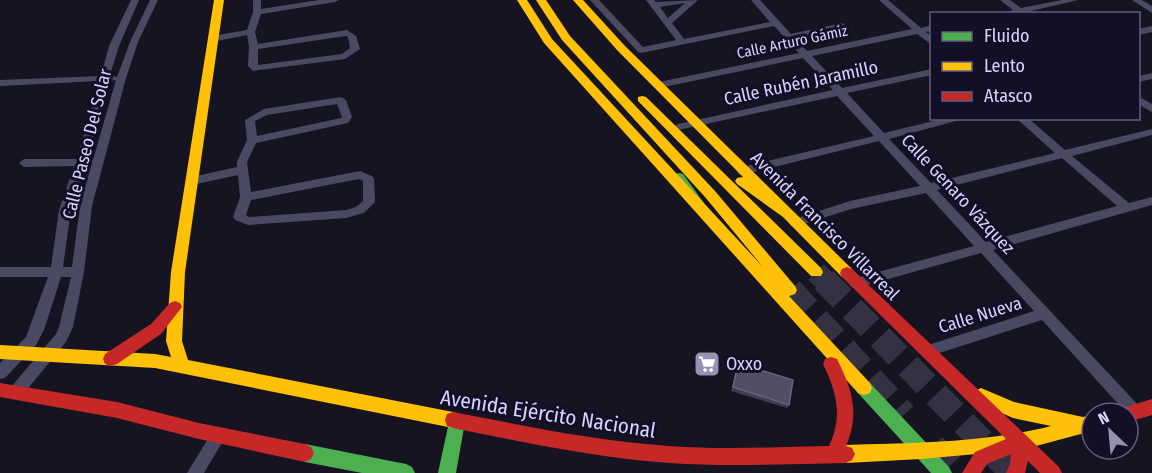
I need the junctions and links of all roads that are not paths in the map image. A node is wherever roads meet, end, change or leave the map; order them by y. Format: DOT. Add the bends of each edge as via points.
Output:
graph roads {
  1 [pos="135,0"];
  2 [pos="154,0"];
  3 [pos="219,0"];
  4 [pos="257,0"];
  5 [pos="335,0"];
  6 [pos="522,0"];
  7 [pos="541,0"];
  8 [pos="554,0"];
  9 [pos="578,0"];
  10 [pos="594,0"];
  11 [pos="693,0"];
  12 [pos="755,0"];
  13 [pos="884,0"];
  14 [pos="1004,0"];
  15 [pos="1074,0"];
  16 [pos="1136,0"];
  17 [pos="652,3"];
  18 [pos="1152,10"];
  19 [pos="257,12"];
  20 [pos="1021,12"];
  21 [pos="667,23"];
  22 [pos="776,23"];
  23 [pos="842,26"];
  24 [pos="930,28"];
  25 [pos="251,29"];
  26 [pos="919,31"];
  27 [pos="213,35"];
  28 [pos="789,37"];
  29 [pos="930,40"];
  30 [pos="683,43"];
  31 [pos="254,47"];
  32 [pos="805,55"];
  33 [pos="930,72"];
  34 [pos="121,78"];
  35 [pos="105,79"];
  36 [pos="0,83"];
  37 [pos="659,85"];
  38 [pos="630,87"];
  39 [pos="838,91"];
  40 [pos="628,105"];
  41 [pos="954,120"];
  42 [pos="1023,120"];
  43 [pos="697,123"];
  44 [pos="678,127"];
  45 [pos="1152,132"];
  46 [pos="881,138"];
  47 [pos="252,140"];
  48 [pos="1062,154"];
  49 [pos="99,160"];
  50 [pos="81,163"];
  51 [pos="24,164"];
  52 [pos="242,166"];
  53 [pos="742,171"];
  54 [pos="192,176"];
  55 [pos="928,189"];
  56 [pos="734,191"];
  57 [pos="710,194"];
  58 [pos="246,196"];
  59 [pos="1152,201"];
  60 [pos="699,206"];
  61 [pos="1127,208"];
  62 [pos="785,213"];
  63 [pos="795,223"];
  64 [pos="721,233"];
  65 [pos="982,248"];
  66 [pos="0,272"];
  67 [pos="78,272"];
  68 [pos="816,272"];
  69 [pos="56,273"];
  70 [pos="856,283"];
  71 [pos="790,290"];
  72 [pos="175,307"];
  73 [pos="1043,314"];
  74 [pos="815,336"];
  75 [pos="927,351"];
  76 [pos="0,352"];
  77 [pos="20,352"];
  78 [pos="48,354"];
  79 [pos="111,359"];
  80 [pos="182,366"];
  81 [pos="0,373"];
  82 [pos="966,389"];
  83 [pos="0,390"];
  84 [pos="16,392"];
  85 [pos="1121,401"];
  86 [pos="457,422"];
  87 [pos="1080,423"];
  88 [pos="1080,426"];
  89 [pos="219,434"];
  90 [pos="1021,442"];
  91 [pos="921,451"];
  92 [pos="834,454"];
  93 [pos="195,473"];
  94 [pos="406,473"];
  95 [pos="447,473"];
  96 [pos="943,473"];
  97 [pos="971,473"];
  98 [pos="1015,473"];
  99 [pos="1053,473"];
  1 -- 35 [label="street, Calle Paseo Del Solar" via="114,46"];
  2 -- 34 [label="street, Calle Paseo Del Solar"];
  3 -- 27 [label="main road"];
  4 -- 19 [label="street"];
  5 -- 19 [label="street"];
  6 -- 60 [label="main road" via="548,41"];
  7 -- 40 [label="main road" via="566,38"];
  8 -- 38 [label="main road" via="577,34"];
  9 -- 37 [label="main road, Avenida Francisco Villarreal"];
  10 -- 30 [label="street" via="637,48 645,51"];
  11 -- 17 [label="street"];
  11 -- 21 [label="street"];
  12 -- 22 [label="street, Calle Genaro Vázquez"];
  13 -- 26 [label="street"];
  14 -- 20 [label="street"];
  15 -- 20 [label="street"];
  16 -- 18 [label="street"];
  17 -- 21 [label="street"];
  19 -- 25 [label="street"];
  21 -- 30 [label="street"];
  22 -- 28 [label="street, Calle Genaro Vázquez"];
  22 -- 30 [label="street"];
  23 -- 28 [label="street"];
  24 -- 26 [label="street, Calle Arturo Gámiz"];
  25 -- 27 [label="street"];
  25 -- 31 [label="street"];
  26 -- 29 [label="street"];
  26 -- 32 [label="street, Calle Arturo Gámiz"];
  27 -- 54 [label="main road"];
  28 -- 32 [label="street, Calle Genaro Vázquez"];
  31 -- 31 [label="street" via="253,66 259,69 345,56 355,50 352,36 347,33"];
  32 -- 37 [label="street, Calle Arturo Gámiz"];
  32 -- 39 [label="street, Calle Genaro Vázquez"];
  33 -- 39 [label="street, Calle Rubén Jaramillo"];
  34 -- 35 [label="street"];
  34 -- 49 [label="street, Calle Paseo Del Solar"];
  35 -- 36 [label="street"];
  35 -- 50 [label="street, Calle Paseo Del Solar"];
  37 -- 43 [label="main road, Avenida Francisco Villarreal"];
  38 -- 44 [label="main road"];
  38 -- 56 [label="main road"];
  39 -- 43 [label="street, Calle Rubén Jaramillo"];
  39 -- 46 [label="street, Calle Genaro Vázquez"];
  40 -- 57 [label="main road"];
  40 -- 60 [label="main road"];
  41 -- 46 [label="street"];
  42 -- 48 [label="street"];
  43 -- 44 [label="street, Calle Rubén Jaramillo"];
  43 -- 53 [label="main road, Avenida Francisco Villarreal"];
  44 -- 62 [label="main road"];
  45 -- 48 [label="street"];
  46 -- 53 [label="street"];
  46 -- 55 [label="street, Calle Genaro Vázquez"];
  47 -- 47 [label="street" via="250,120 258,114 344,101 347,117 339,123"];
  47 -- 52 [label="street"];
  48 -- 55 [label="street"];
  48 -- 61 [label="street"];
  49 -- 50 [label="street"];
  49 -- 67 [label="street, Calle Paseo Del Solar" via="86,206"];
  50 -- 51 [label="street"];
  50 -- 69 [label="street, Calle Paseo Del Solar" via="65,210"];
  52 -- 54 [label="street"];
  52 -- 58 [label="street"];
  53 -- 62 [label="main road, Avenida Francisco Villarreal"];
  54 -- 72 [label="main road"];
  55 -- 63 [label="street" via="850,205"];
  55 -- 65 [label="street, Calle Genaro Vázquez"];
  56 -- 57 [label="main road"];
  56 -- 62 [label="main road"];
  56 -- 68 [label="main road"];
  57 -- 64 [label="main road" via="706,200 708,209"];
  57 -- 71 [label="main road"];
  58 -- 58 [label="street" via="354,175 365,175 368,179 369,202 346,214 243,220 239,217"];
  59 -- 61 [label="street"];
  60 -- 64 [label="main road"];
  61 -- 65 [label="street"];
  62 -- 63 [label="main road, Avenida Francisco Villarreal"];
  63 -- 70 [label="main road, Avenida Francisco Villarreal"];
  64 -- 74 [label="main road"];
  65 -- 70 [label="street"];
  65 -- 73 [label="street, Calle Genaro Vázquez"];
  66 -- 69 [label="street"];
  67 -- 69 [label="street"];
  67 -- 78 [label="street, Calle Paseo Del Solar" via="66,327"];
  69 -- 77 [label="street, Calle Paseo Del Solar" via="37,330"];
  70 -- 75 [label="main road, Avenida Francisco Villarreal"];
  72 -- 79 [label="main road" via="156,329"];
  72 -- 80 [label="main road" via="174,341"];
  73 -- 75 [label="street, Calle Nueva"];
  73 -- 85 [label="street, Calle Genaro Vázquez"];
  74 -- 91 [label="main road"];
  74 -- 92 [label="main road" via="848,403 847,425"];
  75 -- 82 [label="main road, Avenida Francisco Villarreal"];
  76 -- 77 [label="main road, Avenida Ejército Nacional"];
  77 -- 78 [label="main road, Avenida Ejército Nacional"];
  77 -- 81 [label="street, Calle Paseo Del Solar"];
  78 -- 79 [label="main road, Avenida Ejército Nacional"];
  78 -- 84 [label="street, Calle Paseo Del Solar"];
  79 -- 80 [label="main road, Avenida Ejército Nacional"];
  80 -- 86 [label="main road, Avenida Ejército Nacional"];
  82 -- 87 [label="main road" via="1013,410"];
  82 -- 90 [label="main road, Avenida Francisco Villarreal"];
  83 -- 84 [label="main road"];
  84 -- 89 [label="main road"];
  86 -- 92 [label="main road, Avenida Ejército Nacional" via="648,452 698,456"];
  86 -- 95 [label="main road"];
  88 -- 90 [label="main road, Avenida Ejército Nacional"];
  89 -- 93 [label="street"];
  89 -- 94 [label="main road"];
  90 -- 91 [label="main road, Avenida Ejército Nacional"];
  90 -- 97 [label="main road" via="981,458"];
  90 -- 98 [label="main road"];
  90 -- 99 [label="main road, Avenida Francisco Villarreal"];
  91 -- 92 [label="main road, Avenida Ejército Nacional"];
  91 -- 96 [label="main road"];
}
